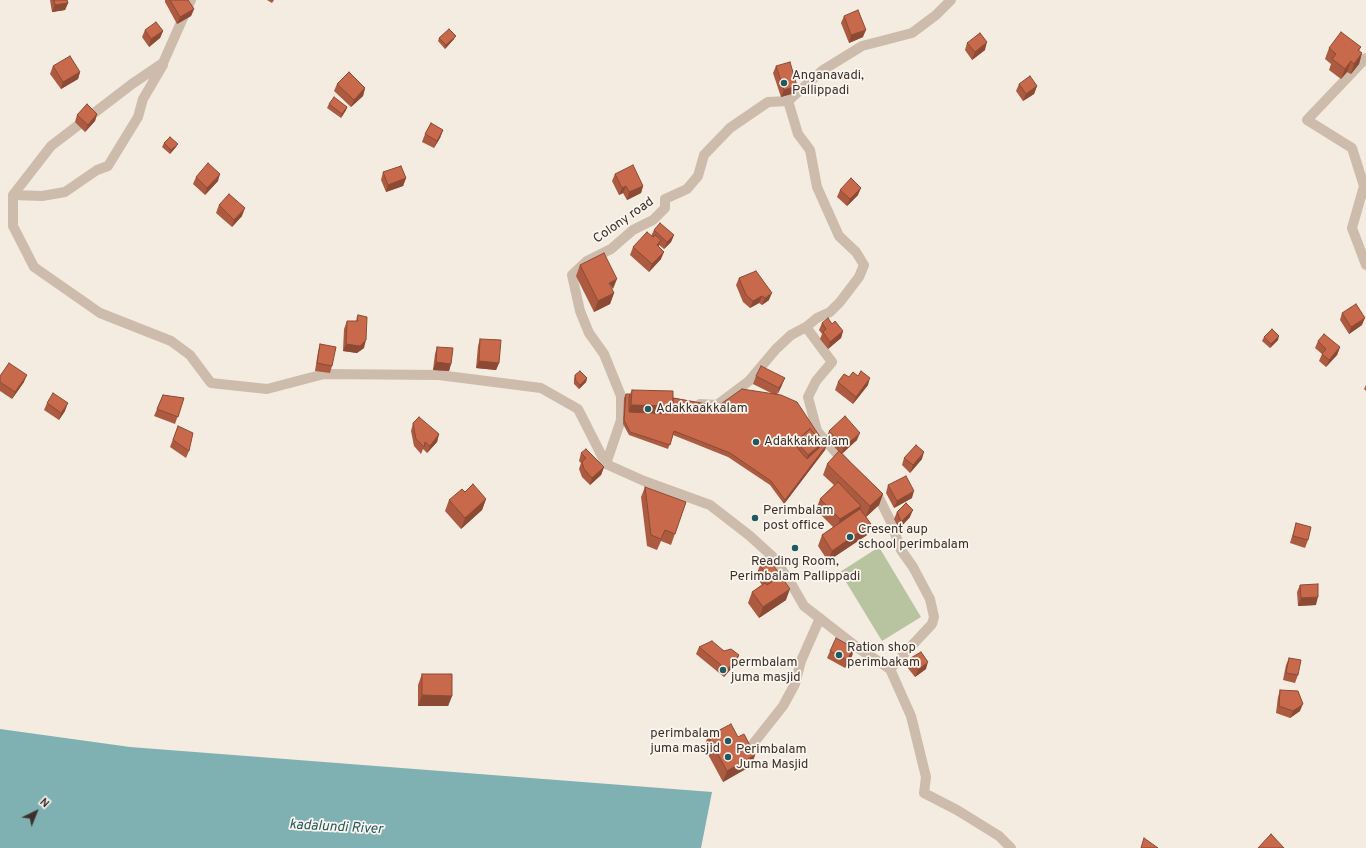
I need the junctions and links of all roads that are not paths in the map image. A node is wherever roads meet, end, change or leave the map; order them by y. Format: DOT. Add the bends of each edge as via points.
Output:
graph roads {
  1 [pos="191,0"];
  2 [pos="951,0"];
  3 [pos="1366,58"];
  4 [pos="163,63"];
  5 [pos="788,101"];
  6 [pos="13,195"];
  7 [pos="1366,265"];
  8 [pos="806,327"];
  9 [pos="687,402"];
  10 [pos="606,464"];
  11 [pos="852,472"];
  12 [pos="864,483"];
  13 [pos="820,618"];
  14 [pos="890,669"];
  15 [pos="749,749"];
  16 [pos="1011,848"];
  1 -- 4 [label="street"];
  2 -- 5 [label="street" via="936,15 912,32 862,46 823,70"];
  3 -- 7 [label="street" via="1307,120 1352,148 1364,186 1352,228"];
  4 -- 6 [label="street" via="52,146"];
  4 -- 6 [label="street" via="144,99 138,117 108,166 65,192 42,196"];
  5 -- 8 [label="street" via="798,134 810,150 817,187 839,236 856,252 864,264 859,277 840,302 830,312"];
  5 -- 10 [label="street, Colony road" via="768,102 730,128 704,155 698,176 687,188 665,199 665,208 653,220 633,230 611,249 586,261 572,275 580,311 589,333 604,354 625,396 621,420"];
  6 -- 10 [label="street" via="13,226 34,266 100,313 171,341 190,355 211,383 267,389 324,374 439,375 541,388 578,409"];
  8 -- 9 [label="street" via="791,335 749,381 717,406"];
  8 -- 11 [label="street" via="832,362 816,381 808,397 817,431"];
  10 -- 13 [label="street" via="710,505 773,557 804,606"];
  12 -- 14 [label="street" via="878,496 901,550 930,599 934,617 932,624"];
  13 -- 14 [label="street"];
  13 -- 15 [label="street" via="801,661 795,684 783,706"];
  14 -- 16 [label="street" via="911,716 926,778 924,793 999,836"];
}
